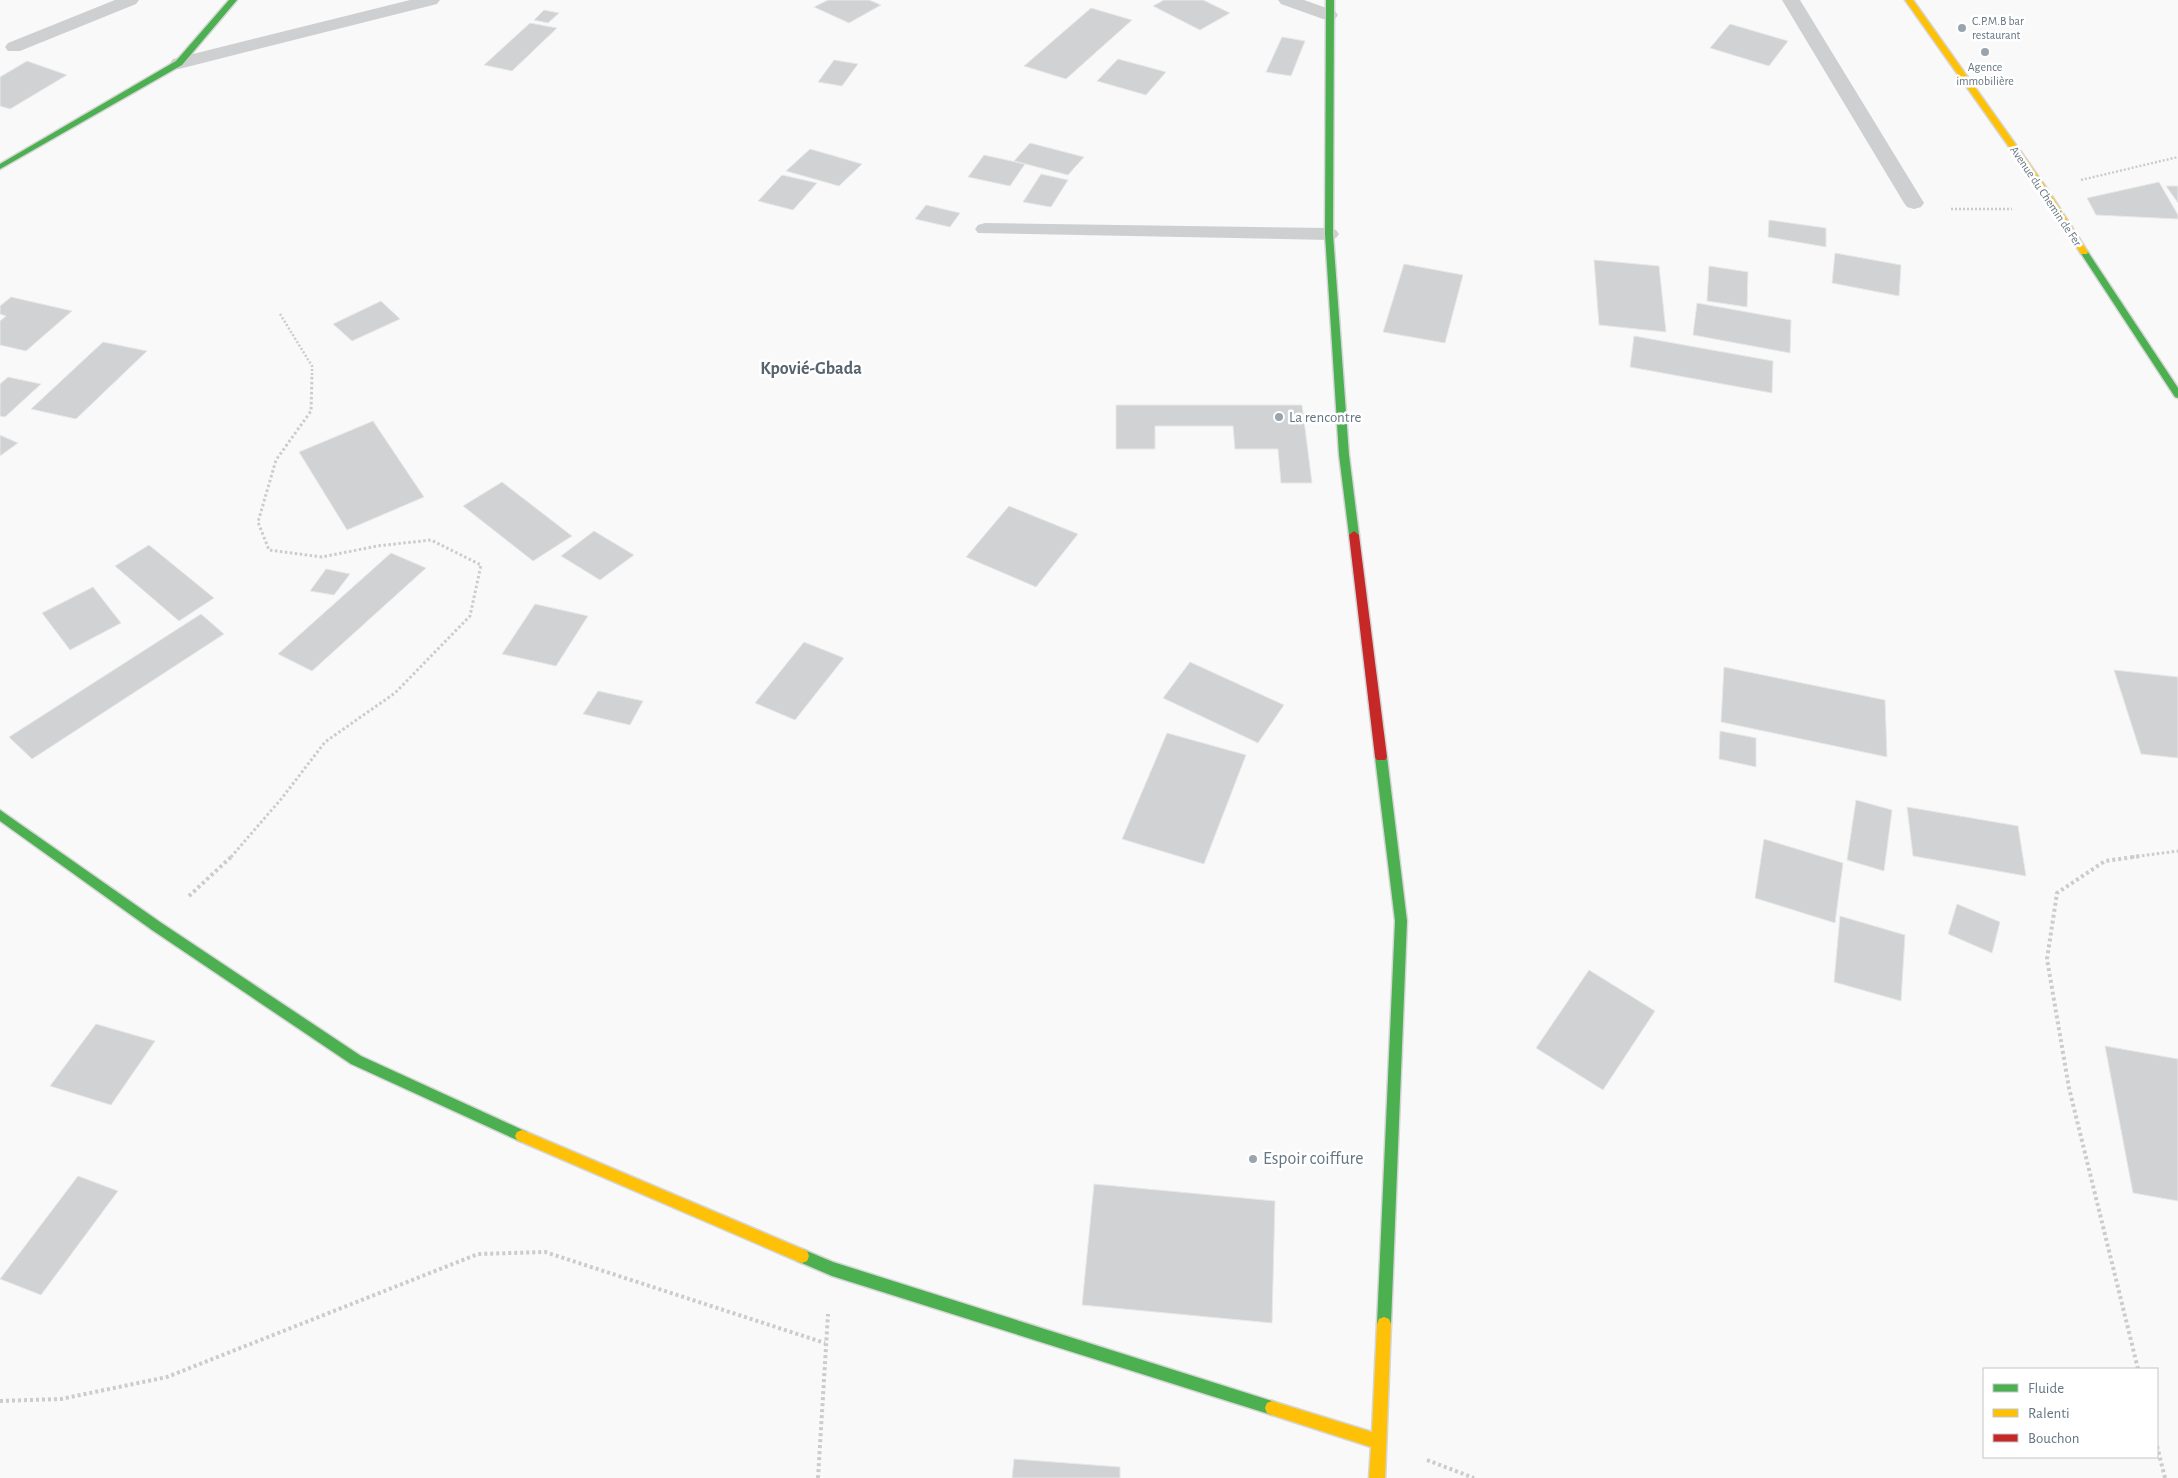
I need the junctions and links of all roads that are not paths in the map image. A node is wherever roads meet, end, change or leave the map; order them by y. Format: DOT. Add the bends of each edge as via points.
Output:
graph roads {
  1 [pos="130,0"];
  2 [pos="233,0"];
  3 [pos="432,0"];
  4 [pos="1287,0"];
  5 [pos="1791,0"];
  6 [pos="1909,0"];
  7 [pos="1329,7"];
  8 [pos="14,47"];
  9 [pos="179,63"];
  10 [pos="0,168"];
  11 [pos="1914,203"];
  12 [pos="985,229"];
  13 [pos="1328,234"];
  14 [pos="2178,395"];
  15 [pos="0,816"];
  16 [pos="1379,1442"];
  17 [pos="1377,1478"];
  1 -- 8 [label="street"];
  2 -- 9 [label="street"];
  3 -- 9 [label="street"];
  4 -- 7 [label="street"];
  5 -- 11 [label="street"];
  6 -- 14 [label="street, Avenue du Chemin de Fer" via="2044,192"];
  7 -- 13 [label="street"];
  9 -- 10 [label="street"];
  12 -- 13 [label="street"];
  13 -- 16 [label="street" via="1344,455 1401,921"];
  15 -- 16 [label="street" via="156,926 356,1060 547,1148 832,1269"];
  16 -- 17 [label="street"];
}
